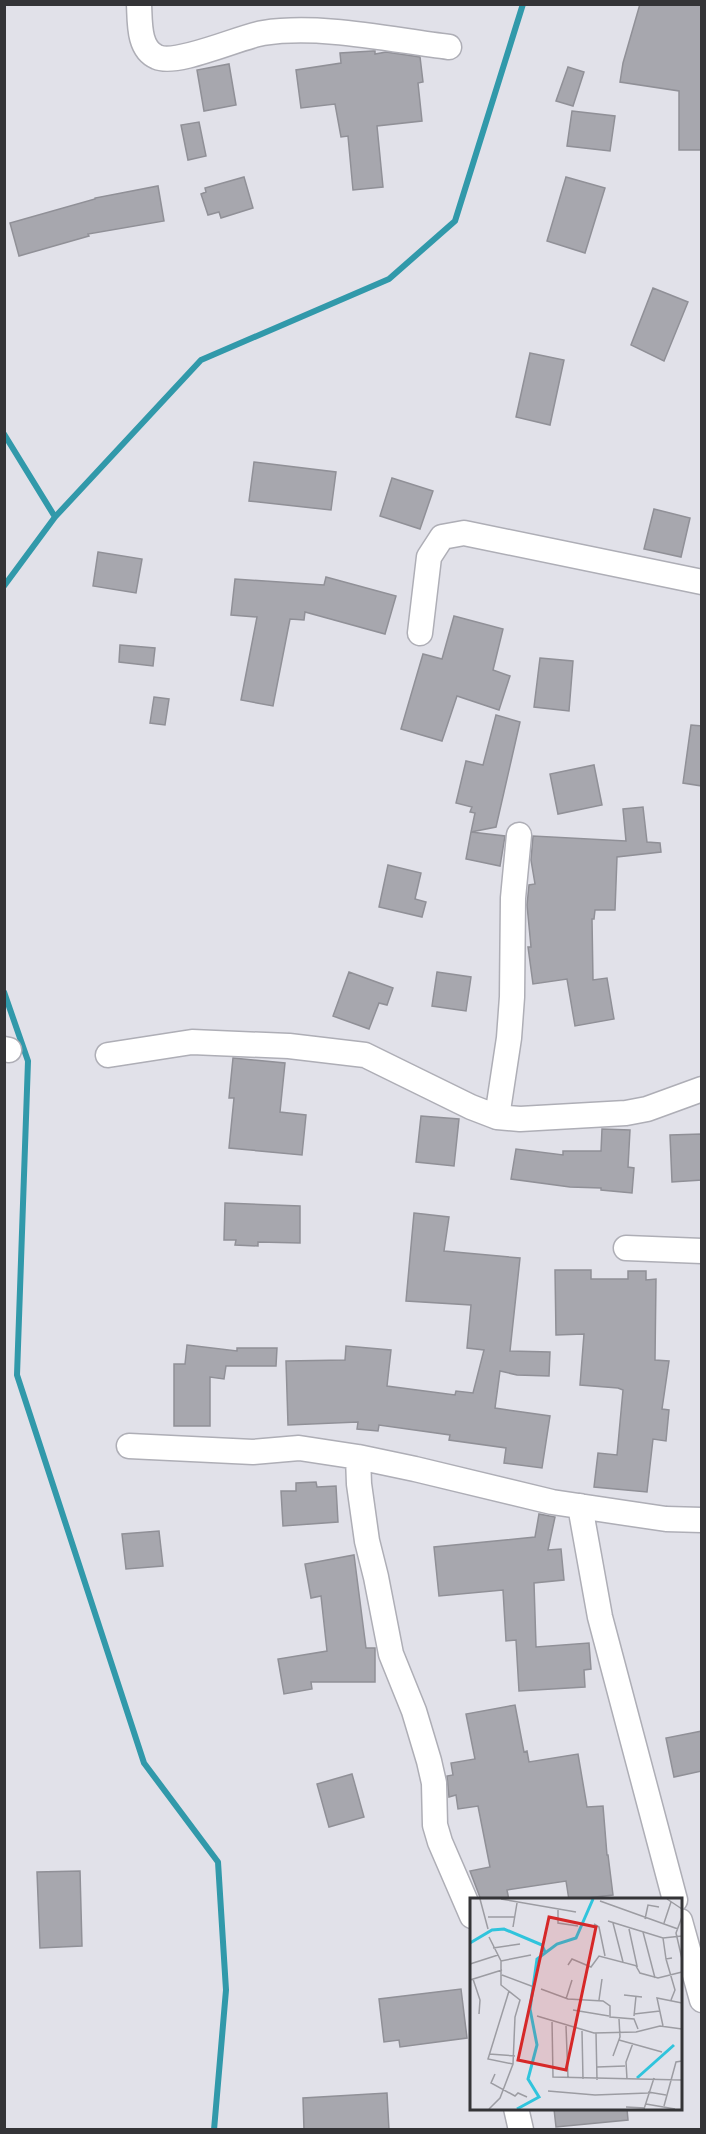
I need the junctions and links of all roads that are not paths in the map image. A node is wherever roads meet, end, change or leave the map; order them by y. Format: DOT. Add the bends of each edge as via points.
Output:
graph roads {
  1 [pos="139,4"];
  2 [pos="449,47"];
  3 [pos="702,582"];
  4 [pos="420,633"];
  5 [pos="519,835"];
  6 [pos="108,1055"];
  7 [pos="702,1089"];
  8 [pos="497,1117"];
  9 [pos="626,1248"];
  10 [pos="702,1251"];
  11 [pos="129,1446"];
  12 [pos="358,1457"];
  13 [pos="579,1506"];
  14 [pos="702,1520"];
  15 [pos="674,1898"];
  16 [pos="470,1911"];
  17 [pos="682,1924"];
  18 [pos="702,2000"];
  19 [pos="516,2110"];
  20 [pos="521,2130"];
  1 -- 2 [label="street" via="141,35 147,51 158,58 175,59 263,33 321,31"];
  3 -- 4 [label="street" via="464,533 442,537 429,557"];
  5 -- 8 [label="street" via="513,898 512,1007"];
  6 -- 8 [label="street" via="192,1042 289,1046 365,1055"];
  7 -- 8 [label="street" via="626,1113"];
  9 -- 10 [label="street"];
  11 -- 12 [label="street" via="253,1452 299,1448"];
  12 -- 13 [label="street"];
  12 -- 16 [label="street" via="367,1541 391,1654 429,1761 440,1842"];
  13 -- 14 [label="street" via="666,1519"];
  13 -- 15 [label="street" via="600,1617"];
  17 -- 18 [label="street"];
  19 -- 20 [label="street"];
}
